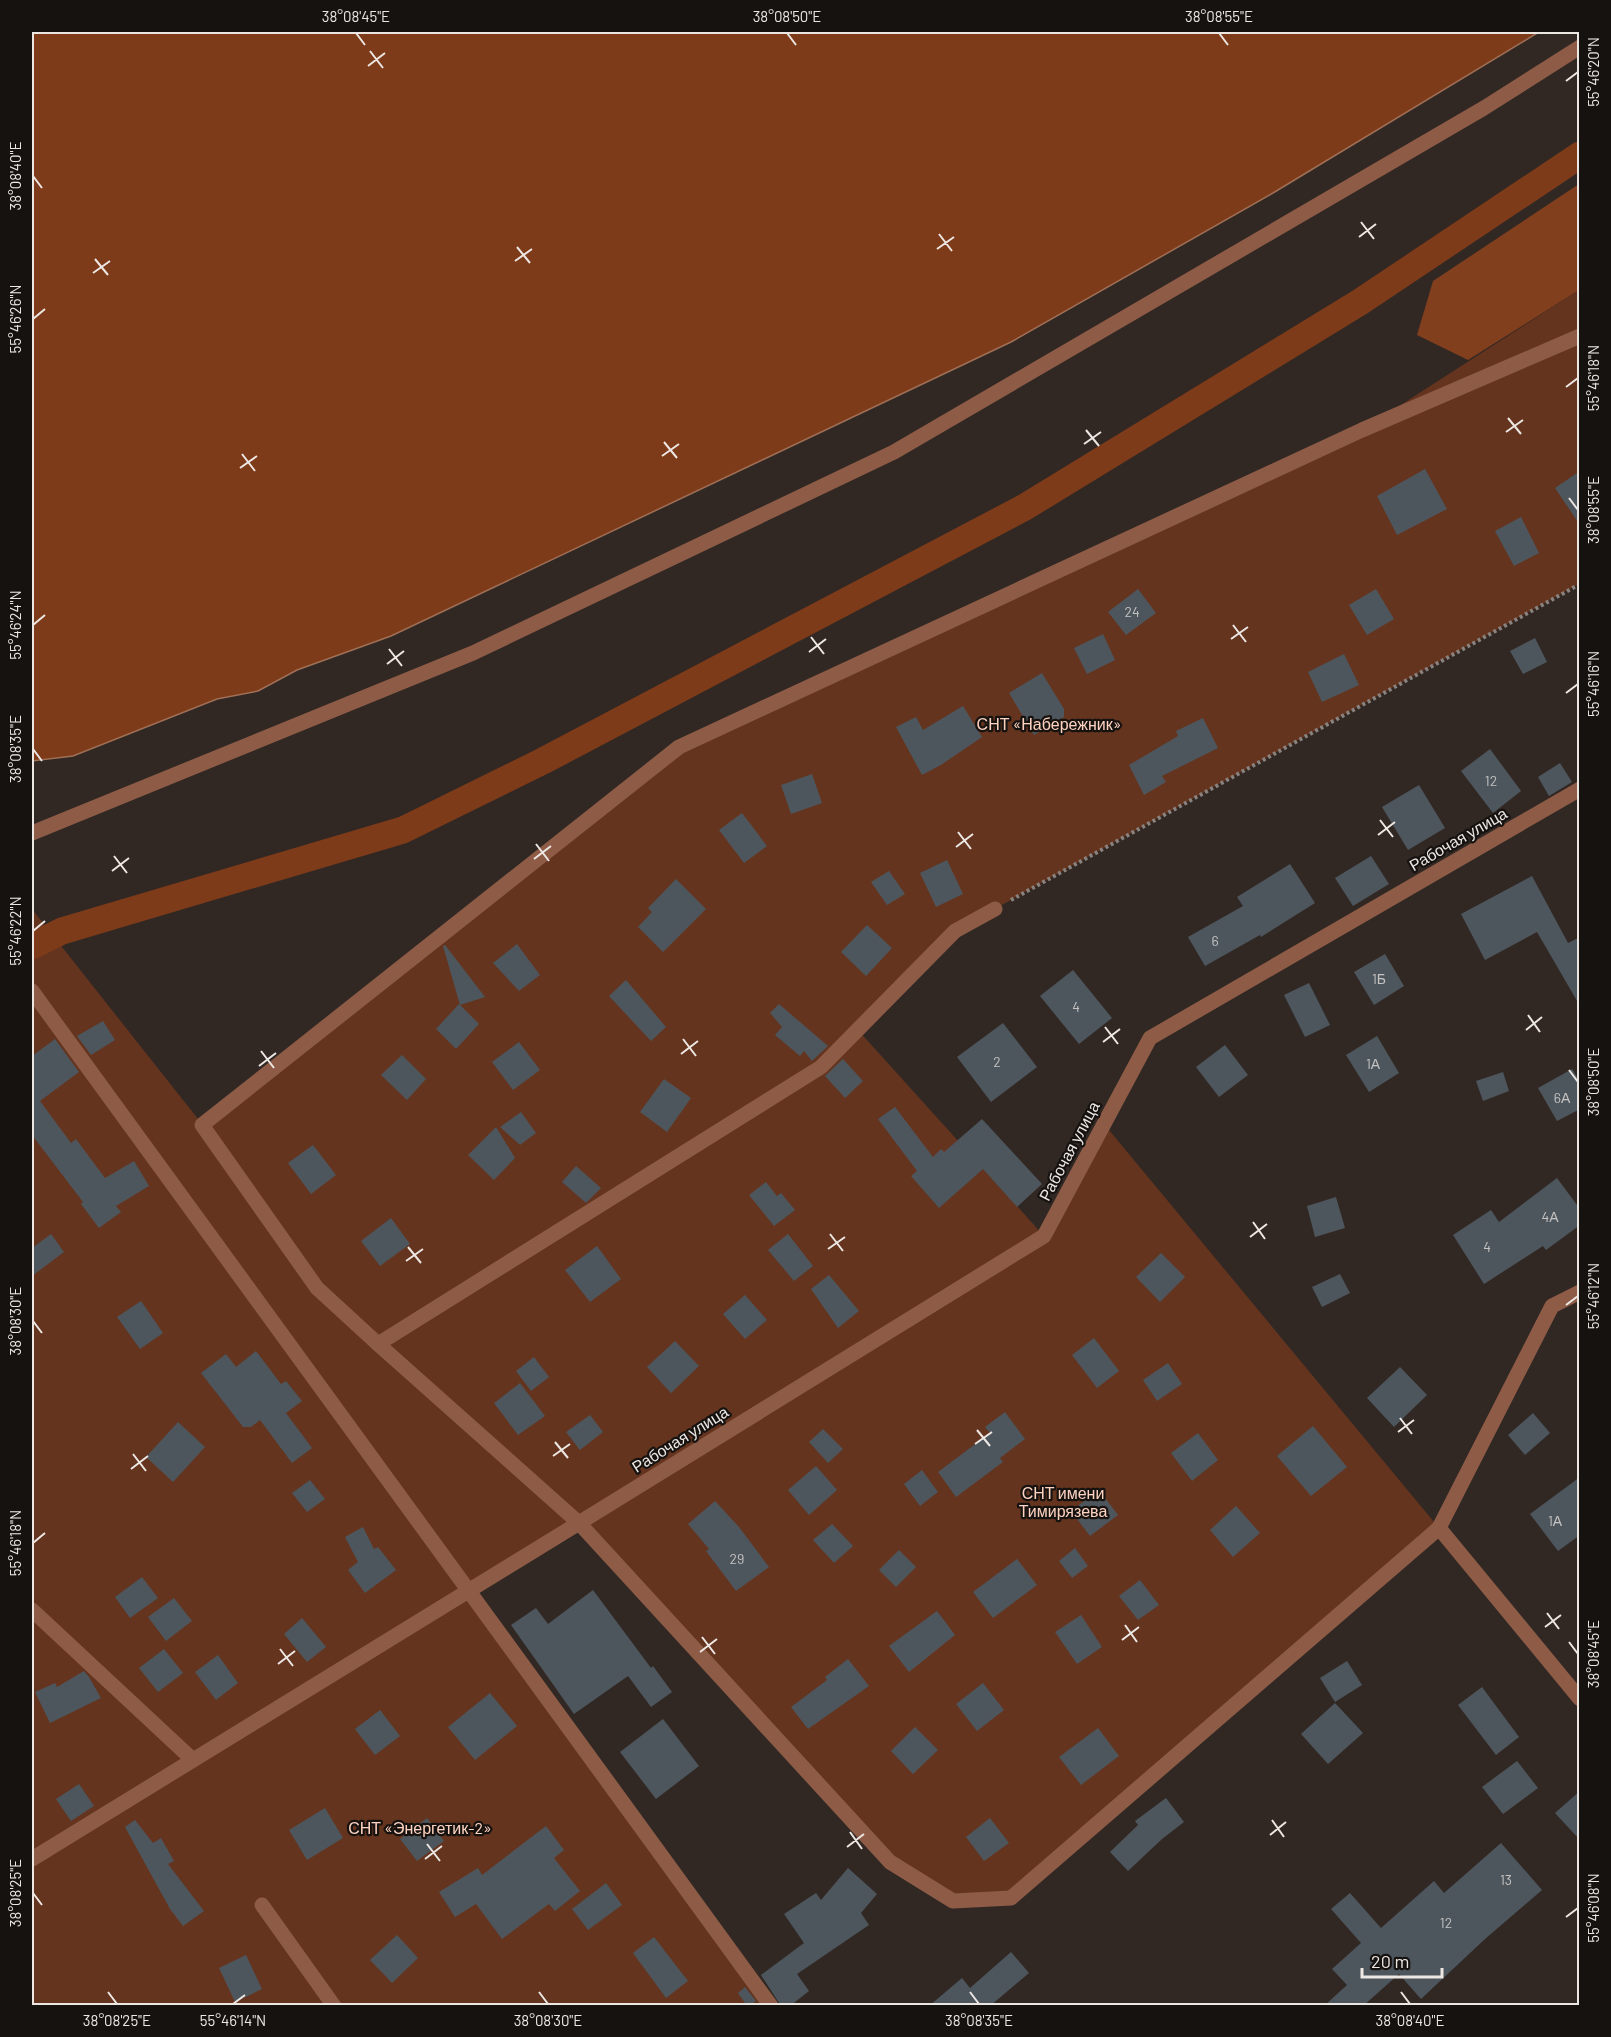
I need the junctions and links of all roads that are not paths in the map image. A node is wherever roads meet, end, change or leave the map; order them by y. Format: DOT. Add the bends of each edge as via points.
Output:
graph roads {
  1 [pos="1580,47"];
  2 [pos="1580,336"];
  3 [pos="1580,789"];
  4 [pos="32,833"];
  5 [pos="994,909"];
  6 [pos="32,991"];
  7 [pos="1580,1292"];
  8 [pos="378,1344"];
  9 [pos="579,1523"];
  10 [pos="1439,1528"];
  11 [pos="468,1590"];
  12 [pos="32,1610"];
  13 [pos="1580,1699"];
  14 [pos="193,1760"];
  15 [pos="32,1859"];
  16 [pos="262,1905"];
  17 [pos="334,2006"];
  18 [pos="771,2006"];
  1 -- 4 [label="street" via="1484,108 894,452 473,653"];
  2 -- 8 [label="street" via="1362,430 679,747 202,1125 317,1288"];
  3 -- 9 [label="street, Рабочая улица" via="1150,1038 1044,1236"];
  5 -- 8 [label="street" via="955,931 821,1067"];
  6 -- 11 [label="street"];
  7 -- 10 [label="street" via="1552,1306"];
  8 -- 9 [label="street"];
  9 -- 10 [label="street" via="890,1862 953,1901 1011,1898"];
  9 -- 11 [label="street, Рабочая улица"];
  10 -- 13 [label="street"];
  11 -- 14 [label="street, Рабочая улица"];
  11 -- 18 [label="street"];
  12 -- 14 [label="street"];
  14 -- 15 [label="street, Рабочая улица"];
  16 -- 17 [label="street"];
}
